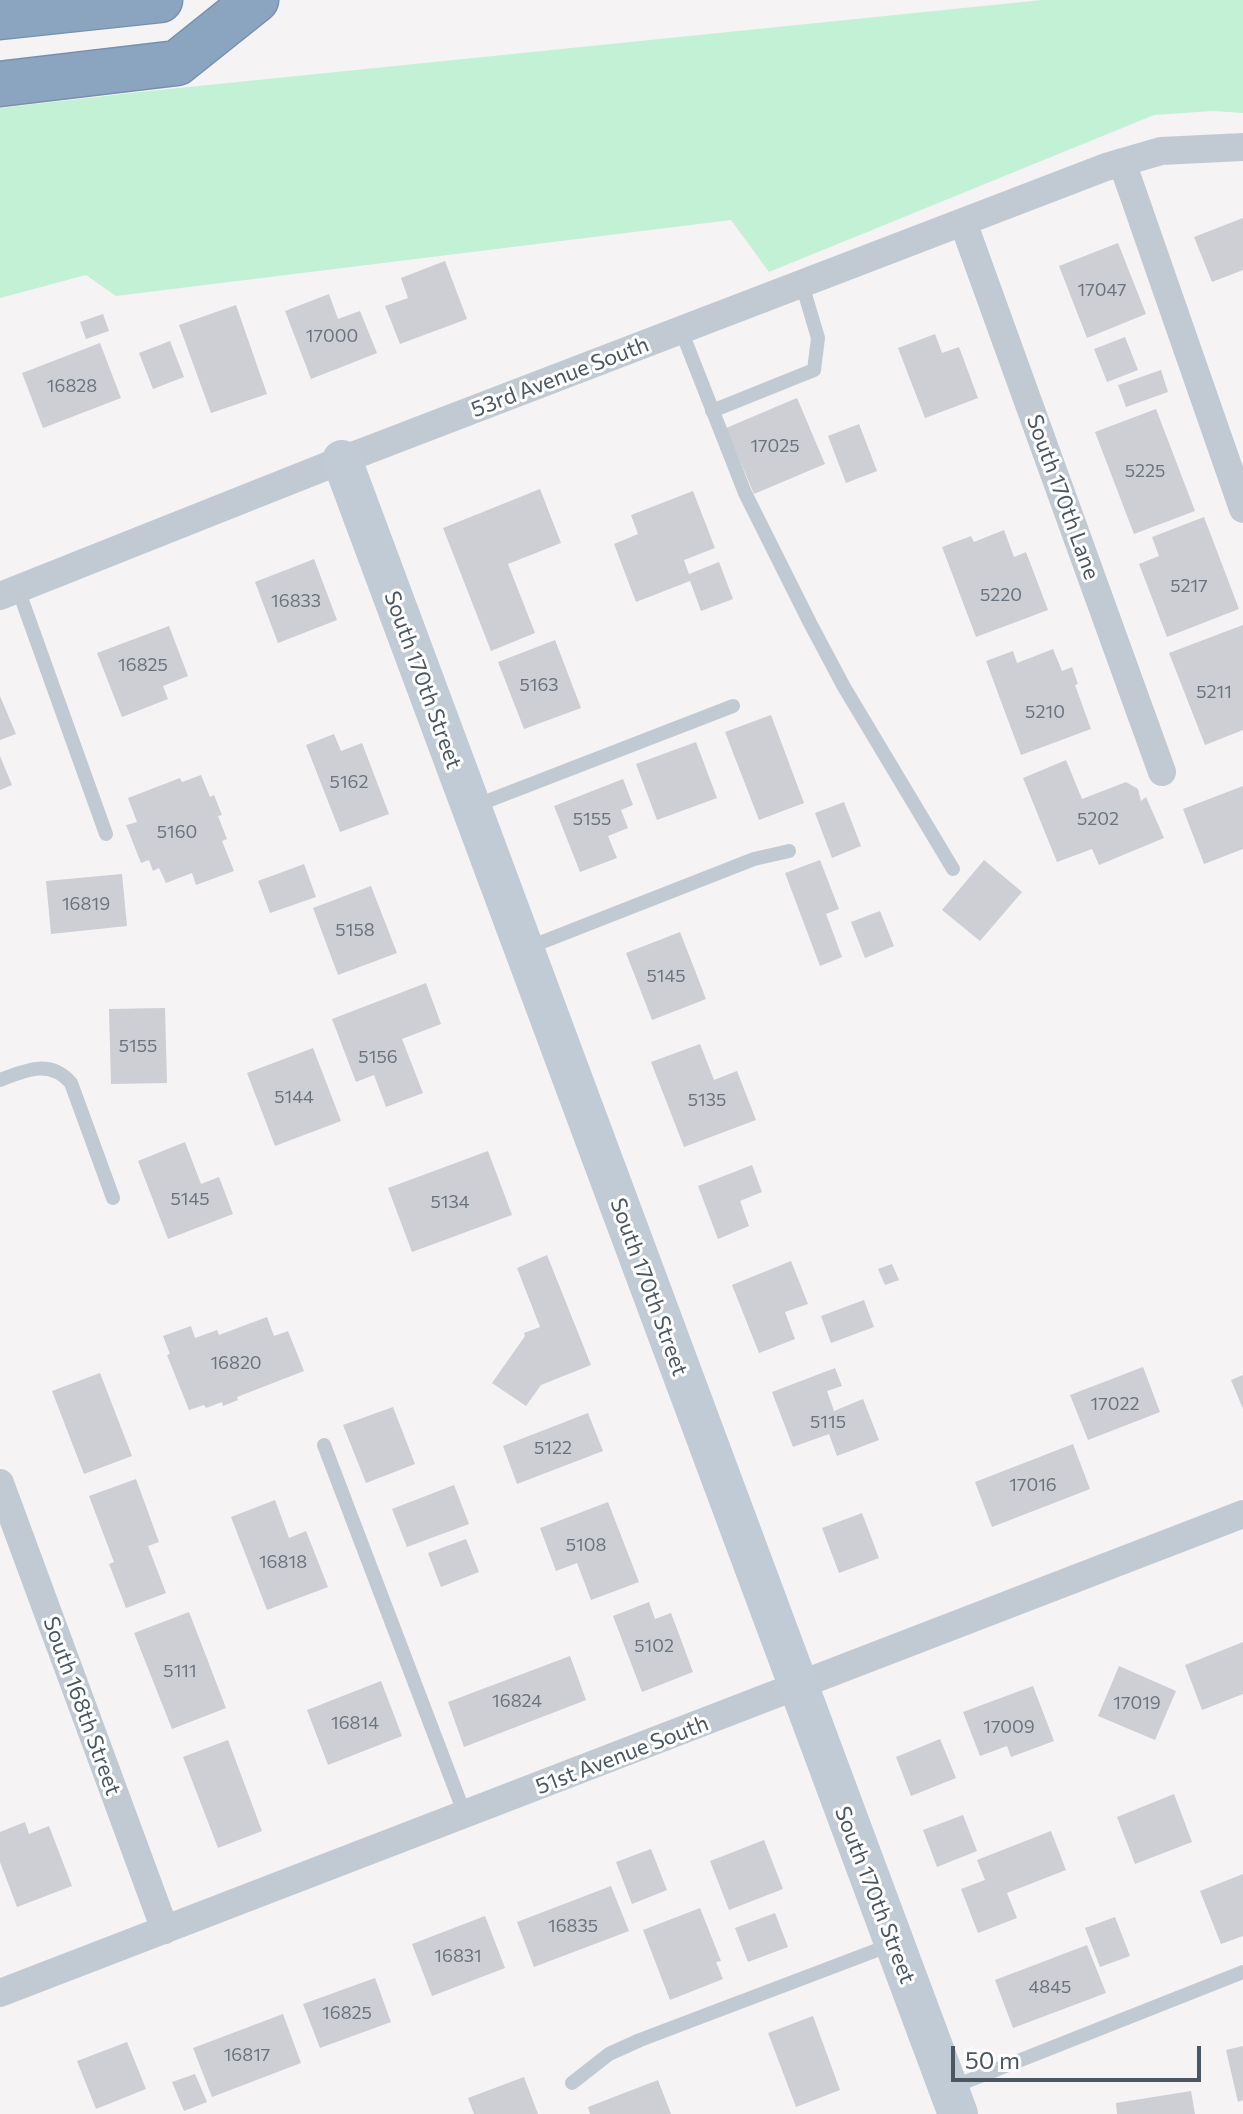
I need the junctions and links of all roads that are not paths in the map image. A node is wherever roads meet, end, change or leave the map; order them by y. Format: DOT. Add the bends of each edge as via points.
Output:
graph roads {
  1 [pos="160,0"];
  2 [pos="256,0"];
  3 [pos="0,17"];
  4 [pos="0,84"];
  5 [pos="1243,147"];
  6 [pos="1122,162"];
  7 [pos="963,222"];
  8 [pos="802,284"];
  9 [pos="681,330"];
  10 [pos="712,411"];
  11 [pos="342,460"];
  12 [pos="1243,509"];
  13 [pos="9,592"];
  14 [pos="733,706"];
  15 [pos="1162,772"];
  16 [pos="470,808"];
  17 [pos="106,834"];
  18 [pos="789,851"];
  19 [pos="953,869"];
  20 [pos="525,949"];
  21 [pos="0,1080"];
  22 [pos="113,1198"];
  23 [pos="324,1445"];
  24 [pos="0,1483"];
  25 [pos="1243,1514"];
  26 [pos="797,1687"];
  27 [pos="465,1815"];
  28 [pos="165,1930"];
  29 [pos="894,1944"];
  30 [pos="1243,1972"];
  31 [pos="0,1993"];
  32 [pos="572,2083"];
  33 [pos="953,2102"];
  1 -- 3 [label="highway"];
  2 -- 4 [label="highway" via="177,63"];
  5 -- 6 [label="street, 53rd Avenue South" via="1161,151"];
  6 -- 7 [label="street, 53rd Avenue South"];
  6 -- 12 [label="street"];
  7 -- 8 [label="street, 53rd Avenue South"];
  7 -- 15 [label="street, South 170th Lane"];
  8 -- 9 [label="street, 53rd Avenue South"];
  8 -- 10 [label="lane" via="818,338 814,370"];
  9 -- 10 [label="lane"];
  9 -- 11 [label="street, 53rd Avenue South"];
  10 -- 19 [label="lane" via="745,493 810,623"];
  11 -- 13 [label="street, 53rd Avenue South"];
  11 -- 16 [label="street, South 170th Street"];
  13 -- 17 [label="lane"];
  14 -- 16 [label="lane"];
  16 -- 20 [label="street, South 170th Street"];
  18 -- 20 [label="lane" via="754,859"];
  20 -- 26 [label="street, South 170th Street"];
  21 -- 22 [label="lane" via="47,1068 62,1073 71,1083"];
  23 -- 27 [label="lane"];
  24 -- 28 [label="street, South 168th Street"];
  25 -- 26 [label="street, 51st Avenue South"];
  26 -- 27 [label="street, 51st Avenue South"];
  26 -- 29 [label="street, South 170th Street"];
  27 -- 28 [label="street, 51st Avenue South"];
  28 -- 31 [label="street, 51st Avenue South"];
  29 -- 32 [label="lane" via="640,2040 609,2054"];
  29 -- 33 [label="street, South 170th Street"];
  30 -- 33 [label="lane"];
}
